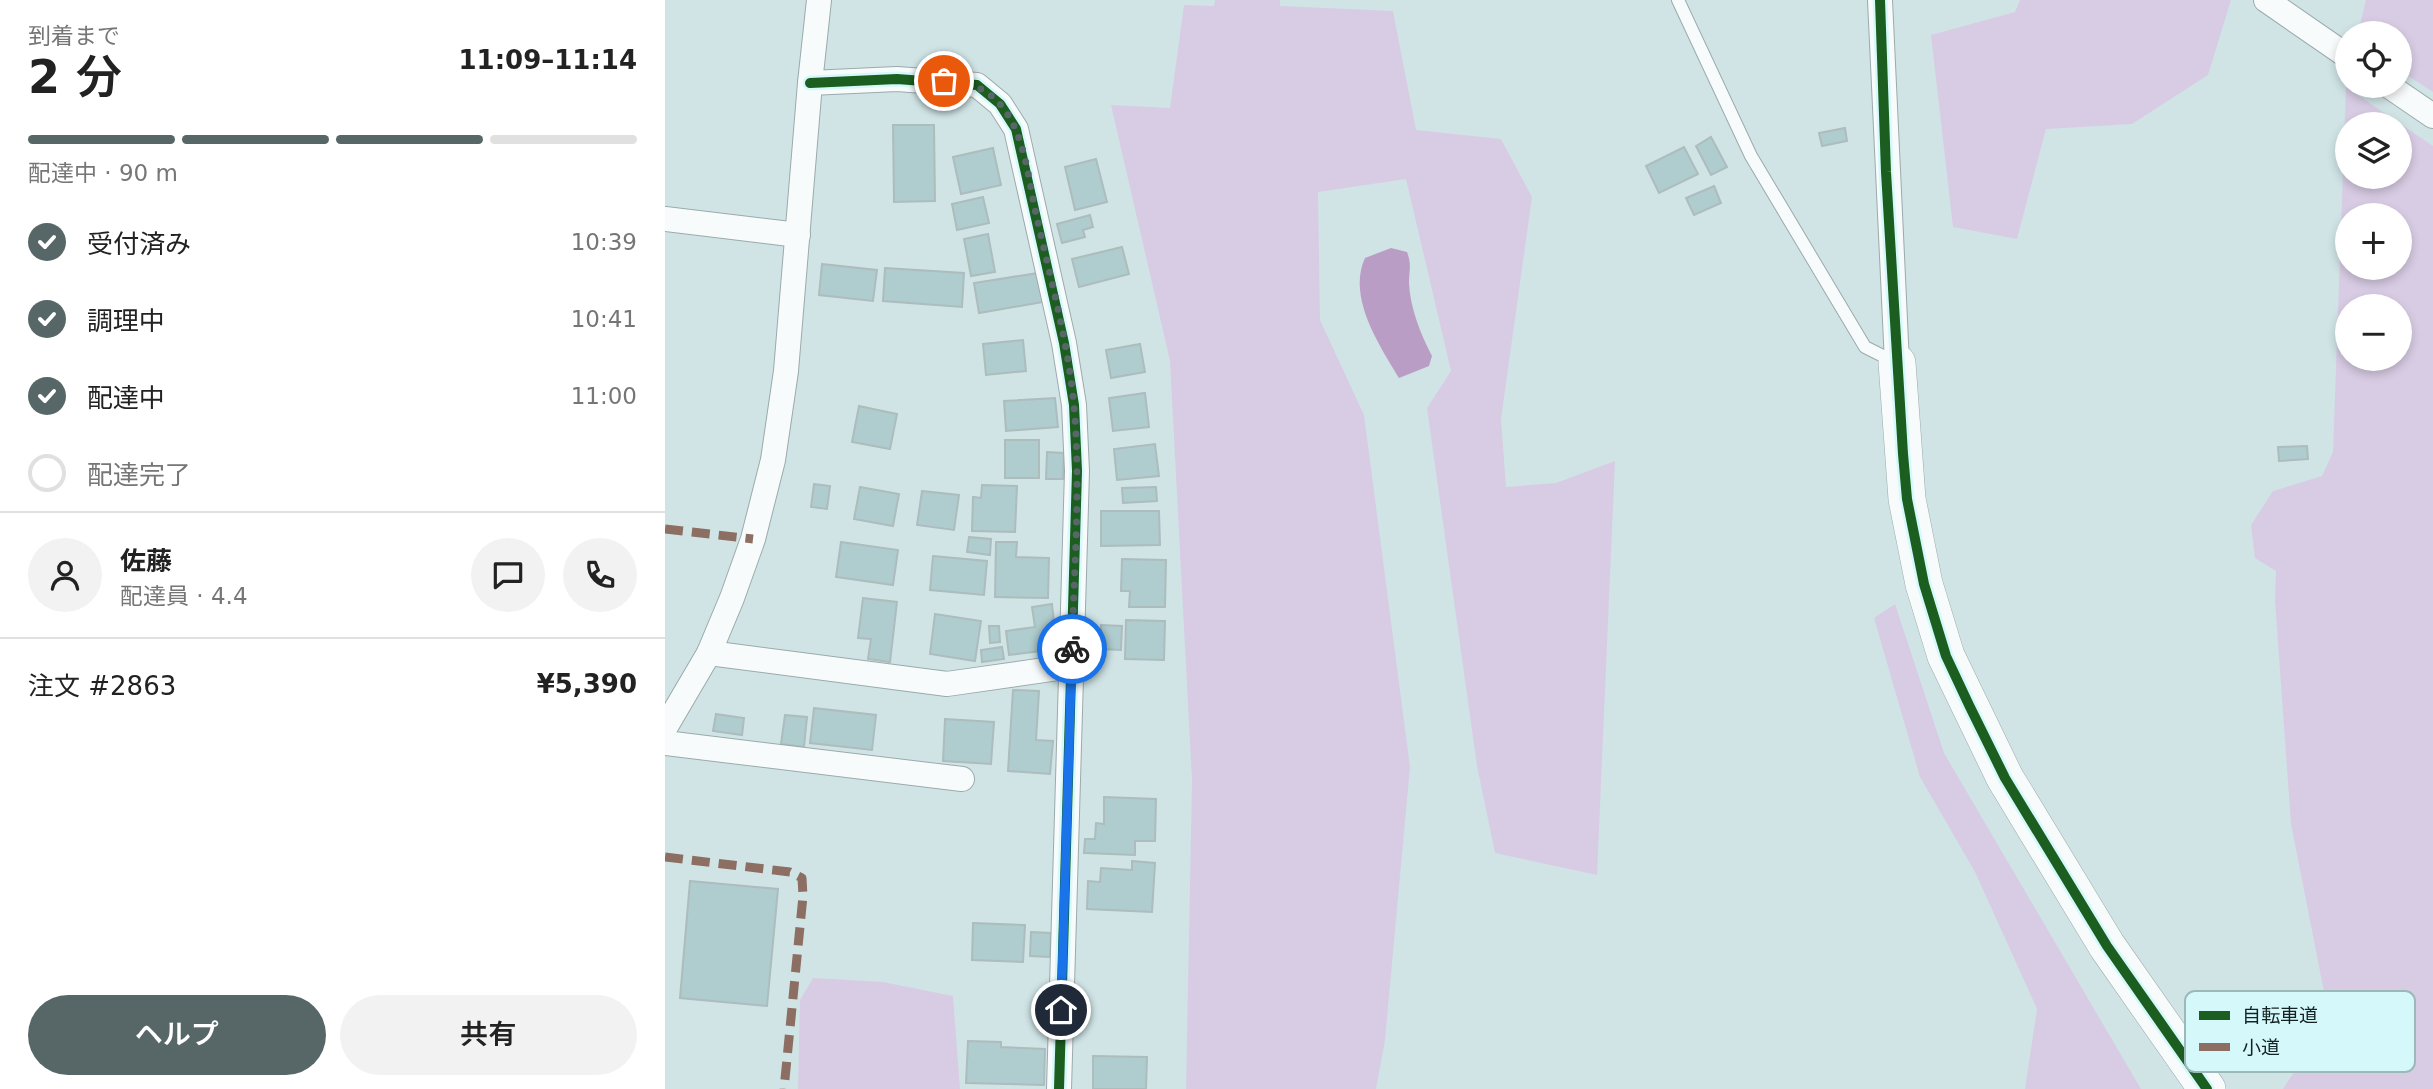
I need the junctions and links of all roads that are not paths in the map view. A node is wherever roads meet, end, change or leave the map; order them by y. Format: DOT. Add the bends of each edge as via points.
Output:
graph roads {
  1 [pos="819,0"];
  2 [pos="1678,0"];
  3 [pos="1880,0"];
  4 [pos="2266,0"];
  5 [pos="2335,48"];
  6 [pos="810,83"];
  7 [pos="2407,98"];
  8 [pos="2433,116"];
  9 [pos="665,219"];
  10 [pos="798,235"];
  11 [pos="1897,363"];
  12 [pos="709,653"];
  13 [pos="1072,666"];
  14 [pos="665,728"];
  15 [pos="665,743"];
  16 [pos="962,779"];
  17 [pos="2185,1057"];
  18 [pos="2195,1072"];
  19 [pos="1059,1089"];
  20 [pos="2207,1089"];
  1 -- 6 [label="street"];
  2 -- 11 [label="lane" via="1751,156 1864,346"];
  3 -- 11 [label="street"];
  4 -- 5 [label="street"];
  6 -- 10 [label="street"];
  6 -- 13 [label="street" via="897,79 977,85 1000,104 1016,129 1074,405 1077,471"];
  7 -- 8 [label="street"];
  9 -- 10 [label="street"];
  10 -- 12 [label="street" via="786,371 772,460 753,539"];
  11 -- 17 [label="street" via="1907,499 1924,584 1946,656 2012,789 2108,946"];
  12 -- 13 [label="street" via="947,684"];
  12 -- 14 [label="street"];
  13 -- 19 [label="street"];
  15 -- 16 [label="street"];
  18 -- 20 [label="street"];
}
